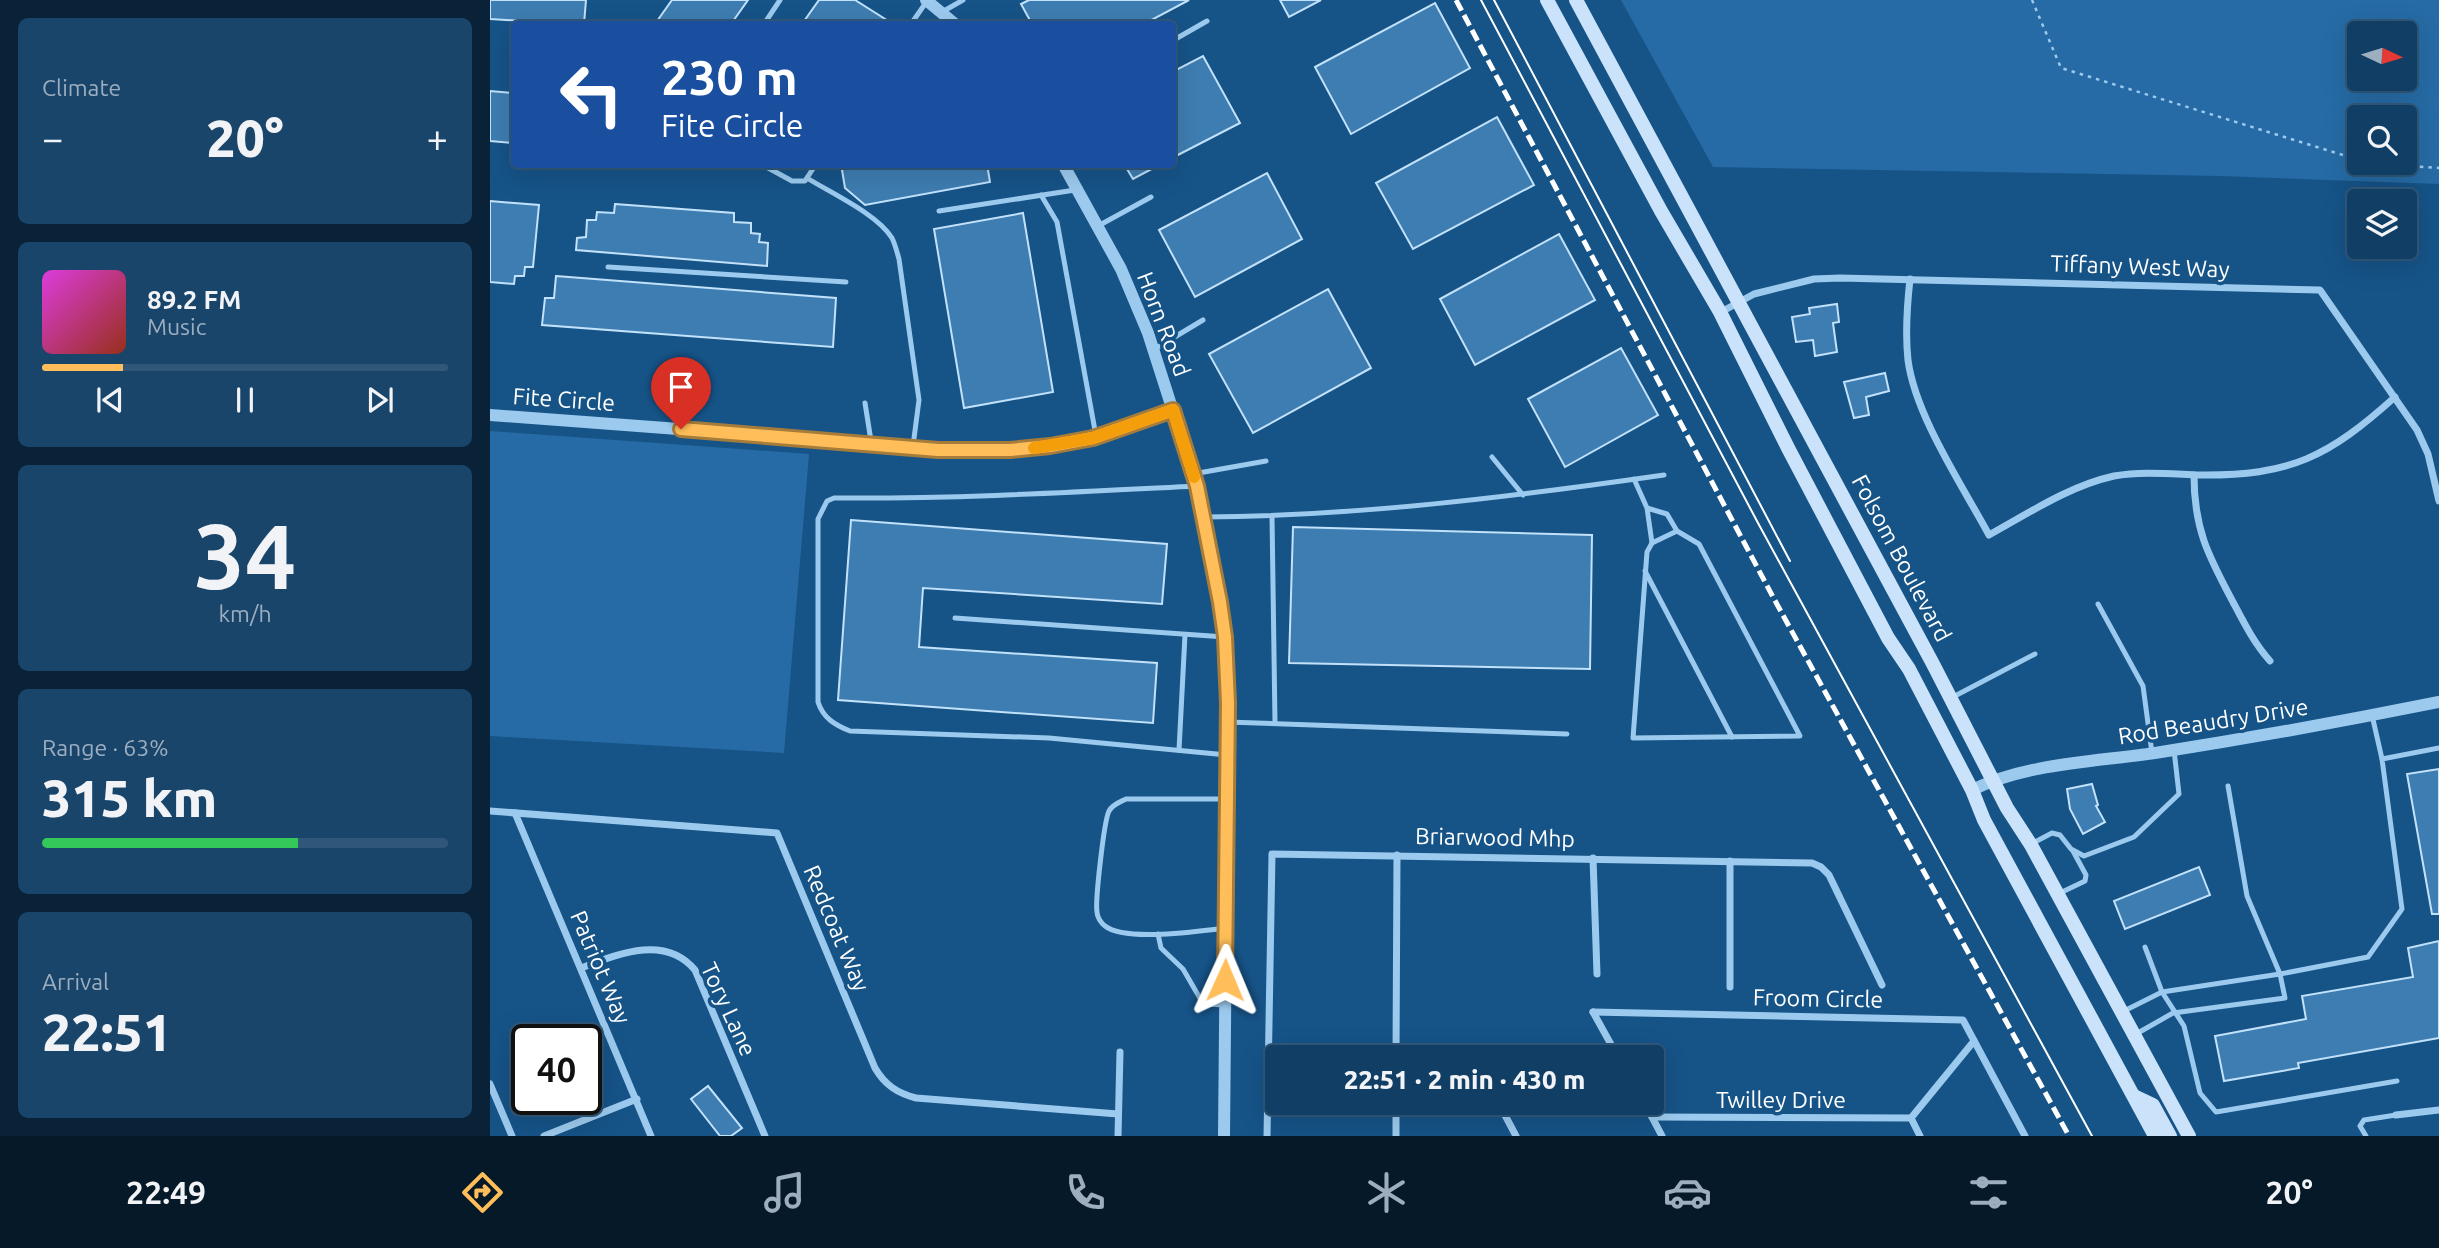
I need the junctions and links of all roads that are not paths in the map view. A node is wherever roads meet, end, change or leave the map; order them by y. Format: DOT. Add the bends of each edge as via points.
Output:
graph roads {
  1 [pos="780,0"];
  2 [pos="963,0"];
  3 [pos="1547,0"];
  4 [pos="1576,0"];
  5 [pos="927,1"];
  6 [pos="942,12"];
  7 [pos="766,21"];
  8 [pos="913,21"];
  9 [pos="952,21"];
  10 [pos="1207,21"];
  11 [pos="1176,39"];
  12 [pos="768,168"];
  13 [pos="813,168"];
  14 [pos="1065,168"];
  15 [pos="807,178"];
  16 [pos="1078,189"];
  17 [pos="1041,195"];
  18 [pos="1151,197"];
  19 [pos="939,211"];
  20 [pos="1098,226"];
  21 [pos="608,267"];
  22 [pos="1910,279"];
  23 [pos="846,282"];
  24 [pos="1738,302"];
  25 [pos="1720,312"];
  26 [pos="1203,320"];
  27 [pos="1153,350"];
  28 [pos="2395,397"];
  29 [pos="866,403"];
  30 [pos="1173,410"];
  31 [pos="490,415"];
  32 [pos="1096,437"];
  33 [pos="871,444"];
  34 [pos="913,448"];
  35 [pos="1492,457"];
  36 [pos="1266,461"];
  37 [pos="1664,475"];
  38 [pos="2194,475"];
  39 [pos="1634,479"];
  40 [pos="1195,480"];
  41 [pos="1523,495"];
  42 [pos="2439,501"];
  43 [pos="1647,508"];
  44 [pos="1272,516"];
  45 [pos="1203,517"];
  46 [pos="1678,531"];
  47 [pos="1652,544"];
  48 [pos="1645,571"];
  49 [pos="2098,604"];
  50 [pos="955,618"];
  51 [pos="1185,635"];
  52 [pos="1225,637"];
  53 [pos="2035,654"];
  54 [pos="2270,661"];
  55 [pos="1951,698"];
  56 [pos="2439,702"];
  57 [pos="2372,715"];
  58 [pos="1227,722"];
  59 [pos="1275,723"];
  60 [pos="1567,734"];
  61 [pos="1732,737"];
  62 [pos="2439,748"];
  63 [pos="1178,750"];
  64 [pos="2174,750"];
  65 [pos="2152,753"];
  66 [pos="1227,755"];
  67 [pos="2382,759"];
  68 [pos="1993,780"];
  69 [pos="2228,786"];
  70 [pos="1972,790"];
  71 [pos="1227,799"];
  72 [pos="490,811"];
  73 [pos="515,813"];
  74 [pos="2031,845"];
  75 [pos="2073,851"];
  76 [pos="1397,855"];
  77 [pos="1592,858"];
  78 [pos="1730,861"];
  79 [pos="2057,895"];
  80 [pos="1226,928"];
  81 [pos="1158,934"];
  82 [pos="2145,947"];
  83 [pos="581,968"];
  84 [pos="1597,974"];
  85 [pos="2280,974"];
  86 [pos="1882,985"];
  87 [pos="1730,987"];
  88 [pos="2162,992"];
  89 [pos="1225,1005"];
  90 [pos="2122,1012"];
  91 [pos="2173,1013"];
  92 [pos="2134,1035"];
  93 [pos="1974,1041"];
  94 [pos="1396,1045"];
  95 [pos="1611,1045"];
  96 [pos="1120,1052"];
  97 [pos="2397,1081"];
  98 [pos="490,1084"];
  99 [pos="2134,1096"];
  100 [pos="637,1099"];
  101 [pos="2439,1110"];
  102 [pos="1118,1114"];
  103 [pos="1396,1115"];
  104 [pos="1505,1115"];
  105 [pos="2396,1115"];
  106 [pos="1652,1117"];
  107 [pos="1911,1118"];
  108 [pos="512,1136"];
  109 [pos="544,1136"];
  110 [pos="652,1136"];
  111 [pos="765,1136"];
  112 [pos="1118,1136"];
  113 [pos="1224,1136"];
  114 [pos="1267,1136"];
  115 [pos="1396,1136"];
  116 [pos="1516,1136"];
  117 [pos="1662,1136"];
  118 [pos="1920,1136"];
  119 [pos="2025,1136"];
  120 [pos="2155,1136"];
  121 [pos="2170,1136"];
  122 [pos="2189,1136"];
  123 [pos="2366,1136"];
  1 -- 7 [label="lane"];
  2 -- 6 [label="lane"];
  3 -- 25 [label="main road, Folsom Boulevard"];
  4 -- 24 [label="main road, Folsom Boulevard"];
  5 -- 6 [label="street"];
  5 -- 8 [label="lane"];
  6 -- 9 [label="street"];
  10 -- 11 [label="lane"];
  12 -- 15 [label="lane" via="792,181"];
  13 -- 15 [label="lane"];
  14 -- 16 [label="street, Horn Road"];
  15 -- 34 [label="lane" via="867,215 892,239 899,259 919,400"];
  16 -- 17 [label="lane"];
  16 -- 20 [label="street, Horn Road"];
  17 -- 19 [label="lane"];
  17 -- 32 [label="lane" via="1057,222"];
  18 -- 20 [label="lane"];
  20 -- 27 [label="street, Horn Road" via="1121,269"];
  21 -- 23 [label="lane"];
  22 -- 24 [label="street, Tiffany West Way" via="1814,279 1754,293"];
  22 -- 28 [label="street, Tiffany West Way" via="2320,290"];
  22 -- 38 [label="street" via="1906,343 1919,404 1989,535 2093,482 2140,474"];
  24 -- 25 [label="street, Tiffany West Way"];
  24 -- 55 [label="main road, Folsom Boulevard"];
  25 -- 70 [label="main road, Folsom Boulevard" via="1794,460"];
  26 -- 27 [label="lane"];
  27 -- 30 [label="street, Horn Road"];
  28 -- 38 [label="street" via="2343,440 2303,461 2270,471"];
  28 -- 42 [label="street, Tiffany West Way" via="2428,454"];
  29 -- 33 [label="lane"];
  30 -- 32 [label="street, Fite Circle"];
  30 -- 40 [label="street, Horn Road"];
  31 -- 33 [label="street, Fite Circle"];
  32 -- 34 [label="street, Fite Circle" via="1010,450"];
  33 -- 34 [label="street, Fite Circle"];
  35 -- 41 [label="lane"];
  36 -- 40 [label="lane"];
  37 -- 39 [label="lane"];
  38 -- 54 [label="street" via="2197,523 2209,557"];
  39 -- 41 [label="lane"];
  39 -- 43 [label="lane"];
  40 -- 45 [label="street, Horn Road"];
  40 -- 63 [label="lane" via="1083,492 834,498 827,501 818,519 818,702 821,712 838,726 850,731 1049,738"];
  41 -- 44 [label="lane"];
  43 -- 46 [label="lane" via="1667,514"];
  43 -- 47 [label="lane"];
  44 -- 45 [label="lane"];
  44 -- 59 [label="lane"];
  45 -- 52 [label="street, Horn Road"];
  46 -- 47 [label="lane"];
  46 -- 61 [label="lane" via="1699,544 1800,736"];
  47 -- 48 [label="lane"];
  48 -- 61 [label="lane"];
  48 -- 61 [label="lane" via="1633,738"];
  49 -- 65 [label="lane" via="2143,686"];
  50 -- 51 [label="lane"];
  51 -- 52 [label="lane"];
  51 -- 63 [label="lane"];
  52 -- 58 [label="street, Horn Road"];
  53 -- 55 [label="lane"];
  55 -- 68 [label="main road, Folsom Boulevard"];
  56 -- 57 [label="street, Rod Beaudry Drive"];
  57 -- 64 [label="street, Rod Beaudry Drive"];
  57 -- 67 [label="lane"];
  58 -- 59 [label="lane"];
  58 -- 66 [label="street, Horn Road"];
  59 -- 60 [label="lane"];
  62 -- 67 [label="lane"];
  63 -- 66 [label="lane"];
  64 -- 65 [label="street, Rod Beaudry Drive"];
  64 -- 75 [label="lane" via="2179,794 2134,836 2084,856"];
  65 -- 68 [label="street, Rod Beaudry Drive"];
  66 -- 71 [label="street, Horn Road"];
  67 -- 85 [label="lane" via="2402,909 2368,957"];
  68 -- 70 [label="street, Rod Beaudry Drive"];
  68 -- 74 [label="main road, Folsom Boulevard"];
  69 -- 85 [label="lane" via="2247,896"];
  70 -- 99 [label="main road, Folsom Boulevard"];
  71 -- 80 [label="street, Horn Road"];
  71 -- 81 [label="lane" via="1126,799 1110,811 1097,912 1102,924 1116,933"];
  72 -- 73 [label="street, Redcoat Way"];
  73 -- 83 [label="street, Patriot Way"];
  73 -- 102 [label="street, Redcoat Way" via="777,833 875,1068 889,1086 916,1098"];
  74 -- 75 [label="lane" via="2052,834 2060,835"];
  74 -- 79 [label="main road, Folsom Boulevard"];
  75 -- 79 [label="lane" via="2085,881"];
  76 -- 77 [label="street, Briarwood Mhp"];
  76 -- 94 [label="street, Briarwood Mhp"];
  76 -- 114 [label="street, Briarwood Mhp" via="1272,854"];
  77 -- 78 [label="street, Briarwood Mhp"];
  77 -- 84 [label="street, Briarwood Mhp"];
  78 -- 86 [label="street, Briarwood Mhp" via="1821,867 1829,874"];
  78 -- 87 [label="street"];
  79 -- 90 [label="main road, Folsom Boulevard"];
  80 -- 81 [label="lane"];
  80 -- 89 [label="street, Horn Road"];
  81 -- 89 [label="lane" via="1161,948 1183,969 1194,992 1207,1004"];
  82 -- 88 [label="lane"];
  83 -- 100 [label="street, Patriot Way"];
  83 -- 111 [label="street, Tory Lane" via="639,950 676,954 688,963 695,970"];
  85 -- 88 [label="lane"];
  85 -- 91 [label="lane" via="2286,998"];
  88 -- 90 [label="lane"];
  88 -- 91 [label="lane"];
  89 -- 113 [label="street, Horn Road"];
  90 -- 92 [label="main road, Folsom Boulevard"];
  91 -- 92 [label="lane"];
  91 -- 97 [label="lane" via="2183,1026 2200,1093 2216,1112"];
  92 -- 122 [label="main road, Folsom Boulevard"];
  93 -- 95 [label="street, Froom Circle" via="1963,1020 1592,1012"];
  93 -- 107 [label="street"];
  93 -- 119 [label="street, Froom Circle"];
  96 -- 102 [label="street"];
  98 -- 108 [label="street"];
  99 -- 120 [label="main road, Folsom Boulevard"];
  99 -- 121 [label="main road" via="2152,1105"];
  100 -- 109 [label="street"];
  100 -- 110 [label="street, Patriot Way"];
  101 -- 105 [label="street"];
  102 -- 112 [label="street"];
  103 -- 115 [label="street"];
  104 -- 116 [label="street"];
  105 -- 123 [label="lane" via="2364,1120 2361,1126"];
  106 -- 107 [label="street, Twilley Drive"];
  106 -- 117 [label="street"];
  107 -- 118 [label="street"];
}
